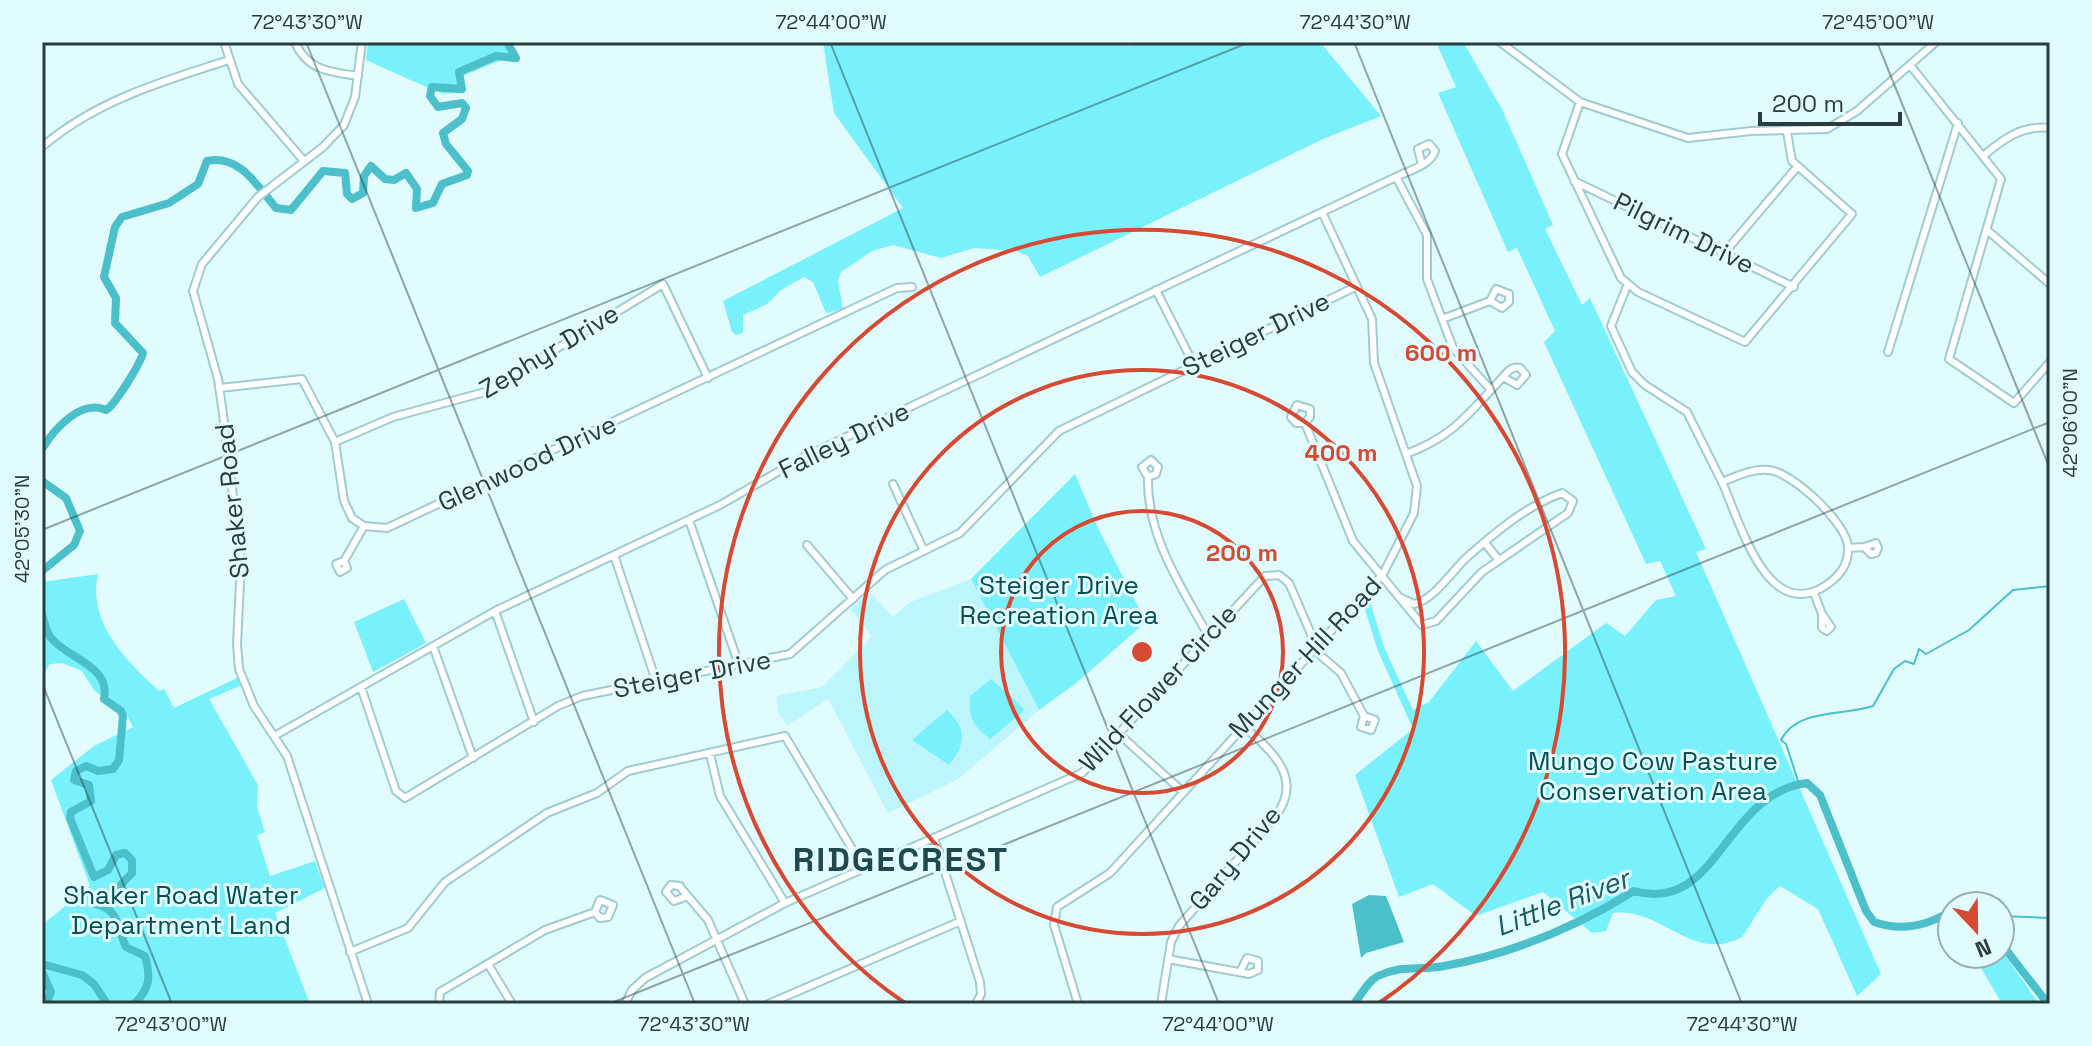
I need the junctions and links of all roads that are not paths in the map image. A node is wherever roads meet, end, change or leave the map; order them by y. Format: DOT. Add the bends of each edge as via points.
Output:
graph roads {
  1 [pos="224,42"];
  2 [pos="295,42"];
  3 [pos="362,42"];
  4 [pos="1500,42"];
  5 [pos="1936,42"];
  6 [pos="229,60"];
  7 [pos="1910,65"];
  8 [pos="358,76"];
  9 [pos="1580,102"];
  10 [pos="1958,123"];
  11 [pos="2050,128"];
  12 [pos="1787,132"];
  13 [pos="42,147"];
  14 [pos="1984,155"];
  15 [pos="304,161"];
  16 [pos="1422,165"];
  17 [pos="1797,167"];
  18 [pos="1396,177"];
  19 [pos="1574,181"];
  20 [pos="1322,212"];
  21 [pos="1987,230"];
  22 [pos="1725,252"];
  23 [pos="2050,284"];
  24 [pos="1357,286"];
  25 [pos="1627,286"];
  26 [pos="912,287"];
  27 [pos="1794,287"];
  28 [pos="1156,290"];
  29 [pos="1490,301"];
  30 [pos="1442,319"];
  31 [pos="1888,352"];
  32 [pos="2050,362"];
  33 [pos="1193,363"];
  34 [pos="1503,377"];
  35 [pos="708,378"];
  36 [pos="220,388"];
  37 [pos="1491,390"];
  38 [pos="1305,423"];
  39 [pos="335,442"];
  40 [pos="1406,454"];
  41 [pos="1148,477"];
  42 [pos="1722,482"];
  43 [pos="893,484"];
  44 [pos="689,520"];
  45 [pos="364,526"];
  46 [pos="1485,543"];
  47 [pos="807,545"];
  48 [pos="1864,547"];
  49 [pos="1848,548"];
  50 [pos="924,551"];
  51 [pos="614,555"];
  52 [pos="1498,559"];
  53 [pos="344,561"];
  54 [pos="1383,574"];
  55 [pos="1814,593"];
  56 [pos="1401,598"];
  57 [pos="853,599"];
  58 [pos="1425,600"];
  59 [pos="495,611"];
  60 [pos="1822,614"];
  61 [pos="1418,622"];
  62 [pos="1208,635"];
  63 [pos="1316,644"];
  64 [pos="433,646"];
  65 [pos="739,665"];
  66 [pos="656,681"];
  67 [pos="361,687"];
  68 [pos="1364,716"];
  69 [pos="534,722"];
  70 [pos="1242,725"];
  71 [pos="1119,734"];
  72 [pos="276,735"];
  73 [pos="710,754"];
  74 [pos="473,758"];
  75 [pos="1182,791"];
  76 [pos="934,838"];
  77 [pos="864,869"];
  78 [pos="688,896"];
  79 [pos="785,903"];
  80 [pos="595,912"];
  81 [pos="961,921"];
  82 [pos="717,938"];
  83 [pos="350,952"];
  84 [pos="1168,959"];
  85 [pos="488,964"];
  86 [pos="1240,972"];
  87 [pos="626,1001"];
  88 [pos="368,1004"];
  89 [pos="439,1004"];
  90 [pos="512,1004"];
  91 [pos="635,1004"];
  92 [pos="745,1004"];
  93 [pos="768,1004"];
  94 [pos="976,1004"];
  95 [pos="1078,1004"];
  96 [pos="1161,1004"];
  1 -- 6 [label="street"];
  2 -- 8 [label="street" via="313,66"];
  3 -- 8 [label="street, Shaker Road"];
  4 -- 9 [label="street"];
  5 -- 7 [label="street"];
  6 -- 13 [label="street" via="87,113"];
  6 -- 15 [label="street" via="243,90"];
  7 -- 10 [label="street"];
  7 -- 12 [label="street" via="1837,125"];
  8 -- 15 [label="street, Shaker Road" via="344,125"];
  9 -- 12 [label="street" via="1679,137"];
  9 -- 19 [label="street" via="1562,150"];
  10 -- 14 [label="street"];
  10 -- 31 [label="street"];
  11 -- 14 [label="street" via="2015,132"];
  12 -- 17 [label="street" via="1788,156"];
  14 -- 21 [label="street" via="2001,179"];
  15 -- 36 [label="street, Shaker Road" via="261,193 205,260 194,284 195,306"];
  16 -- 18 [label="street, Falley Drive"];
  17 -- 22 [label="street"];
  17 -- 27 [label="street" via="1852,214"];
  18 -- 20 [label="street, Falley Drive"];
  18 -- 30 [label="street" via="1427,235 1427,279"];
  19 -- 22 [label="street, Pilgrim Drive"];
  19 -- 25 [label="street"];
  20 -- 24 [label="street, Munger Hill Road"];
  20 -- 28 [label="street, Falley Drive"];
  21 -- 23 [label="street"];
  21 -- 32 [label="street" via="1949,359 2014,403"];
  22 -- 27 [label="street, Pilgrim Drive"];
  24 -- 33 [label="street, Steiger Drive"];
  24 -- 40 [label="street, Munger Hill Road" via="1374,325 1376,371"];
  25 -- 27 [label="street" via="1745,342"];
  25 -- 42 [label="street" via="1611,322 1623,359 1645,385 1687,412"];
  26 -- 35 [label="street, Glenwood Drive" via="897,288"];
  28 -- 33 [label="street"];
  28 -- 44 [label="street, Falley Drive" via="802,458"];
  29 -- 30 [label="street"];
  30 -- 37 [label="street" via="1459,359"];
  33 -- 50 [label="street, Steiger Drive" via="1059,431 960,533"];
  34 -- 37 [label="street"];
  35 -- 39 [label="street, Zephyr Drive" via="663,284 485,392 393,417"];
  35 -- 45 [label="street, Glenwood Drive" via="403,523"];
  36 -- 39 [label="street" via="302,379"];
  36 -- 72 [label="street, Shaker Road" via="241,562 238,665 254,706"];
  37 -- 40 [label="street" via="1442,440"];
  38 -- 54 [label="street" via="1348,532"];
  39 -- 45 [label="street" via="344,501 352,518"];
  40 -- 54 [label="street, Munger Hill Road" via="1417,486 1416,506"];
  41 -- 62 [label="street" via="1159,537"];
  42 -- 49 [label="street" via="1757,470 1783,473 1841,525"];
  42 -- 55 [label="street" via="1769,580 1785,592"];
  43 -- 50 [label="street"];
  44 -- 51 [label="street, Falley Drive"];
  44 -- 65 [label="street"];
  45 -- 53 [label="street"];
  46 -- 52 [label="street"];
  46 -- 52 [label="street" via="1542,503 1568,494 1573,501 1568,513"];
  46 -- 58 [label="street"];
  47 -- 57 [label="street"];
  48 -- 49 [label="street"];
  49 -- 55 [label="street" via="1839,575"];
  50 -- 57 [label="street, Steiger Drive" via="885,570"];
  51 -- 59 [label="street, Falley Drive"];
  51 -- 66 [label="street"];
  52 -- 61 [label="street" via="1431,625"];
  54 -- 56 [label="street"];
  54 -- 63 [label="street, Munger Hill Road"];
  55 -- 60 [label="street"];
  56 -- 58 [label="street" via="1414,604"];
  56 -- 61 [label="street"];
  57 -- 65 [label="street, Steiger Drive" via="790,654"];
  58 -- 61 [label="street"];
  59 -- 64 [label="street, Falley Drive"];
  59 -- 69 [label="street"];
  62 -- 63 [label="street, Wild Flower Circle" via="1257,582 1272,574 1290,585"];
  62 -- 71 [label="street, Wild Flower Circle"];
  63 -- 68 [label="street, Wild Flower Circle" via="1322,657 1344,676"];
  63 -- 70 [label="street, Munger Hill Road"];
  64 -- 67 [label="street, Falley Drive"];
  64 -- 74 [label="street"];
  65 -- 66 [label="street, Steiger Drive"];
  66 -- 69 [label="street, Steiger Drive" via="582,696"];
  67 -- 72 [label="street, Falley Drive"];
  67 -- 74 [label="street, Steiger Drive" via="397,794 417,794"];
  69 -- 74 [label="street, Steiger Drive"];
  70 -- 75 [label="street, Munger Hill Road"];
  70 -- 84 [label="street, Gary Drive" via="1280,762 1286,781 1284,801 1183,919"];
  71 -- 75 [label="street"];
  71 -- 76 [label="street, Wild Flower Circle" via="1082,773"];
  72 -- 83 [label="street, Shaker Road"];
  73 -- 77 [label="street" via="785,736"];
  73 -- 79 [label="street" via="720,796"];
  73 -- 83 [label="street" via="628,771 597,793 556,808 445,882 408,928"];
  75 -- 95 [label="street, Munger Hill Road" via="1105,877 1055,911 1054,925"];
  76 -- 77 [label="street, Wild Flower Circle"];
  76 -- 81 [label="street"];
  77 -- 79 [label="street, Wild Flower Circle"];
  78 -- 82 [label="street"];
  79 -- 82 [label="street, Wild Flower Circle"];
  80 -- 85 [label="street" via="551,927"];
  81 -- 93 [label="street"];
  81 -- 94 [label="street" via="980,982"];
  82 -- 87 [label="street, Wild Flower Circle" via="645,978"];
  82 -- 92 [label="street"];
  83 -- 88 [label="street, Shaker Road"];
  84 -- 86 [label="street"];
  84 -- 96 [label="street, Gary Drive"];
  85 -- 89 [label="street" via="438,995"];
  85 -- 90 [label="street"];
  87 -- 91 [label="street, Wild Flower Circle"];
}
